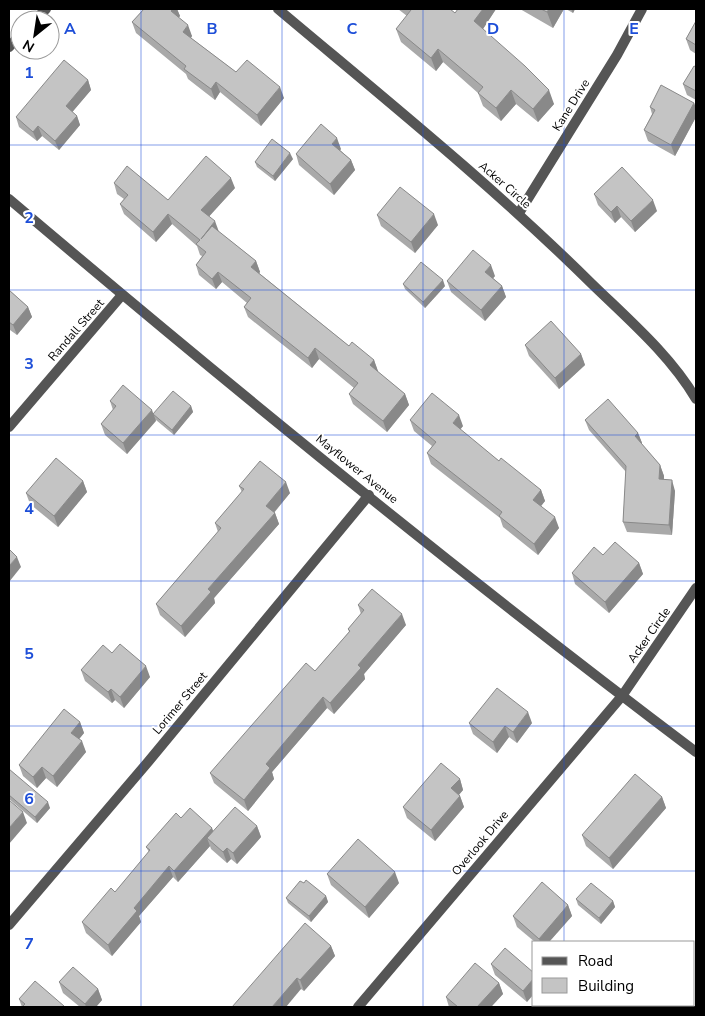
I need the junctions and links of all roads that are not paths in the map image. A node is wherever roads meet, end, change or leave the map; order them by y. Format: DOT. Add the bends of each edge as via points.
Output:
graph roads {
  1 [pos="278,9"];
  2 [pos="642,9"];
  3 [pos="9,199"];
  4 [pos="519,213"];
  5 [pos="122,295"];
  6 [pos="696,399"];
  7 [pos="9,427"];
  8 [pos="369,495"];
  9 [pos="696,588"];
  10 [pos="622,696"];
  11 [pos="696,752"];
  12 [pos="9,925"];
  13 [pos="358,1007"];
  1 -- 4 [label="street, Acker Circle"];
  2 -- 4 [label="street, Kane Drive"];
  3 -- 5 [label="street, Mayflower Avenue"];
  4 -- 6 [label="street, Acker Circle" via="642,333 685,381"];
  5 -- 7 [label="street, Randall Street"];
  5 -- 8 [label="street, Mayflower Avenue"];
  8 -- 10 [label="street, Mayflower Avenue"];
  8 -- 12 [label="street, Lorimer Street"];
  9 -- 10 [label="street, Acker Circle"];
  10 -- 11 [label="street, Mayflower Avenue"];
  10 -- 13 [label="street, Overlook Drive"];
}
